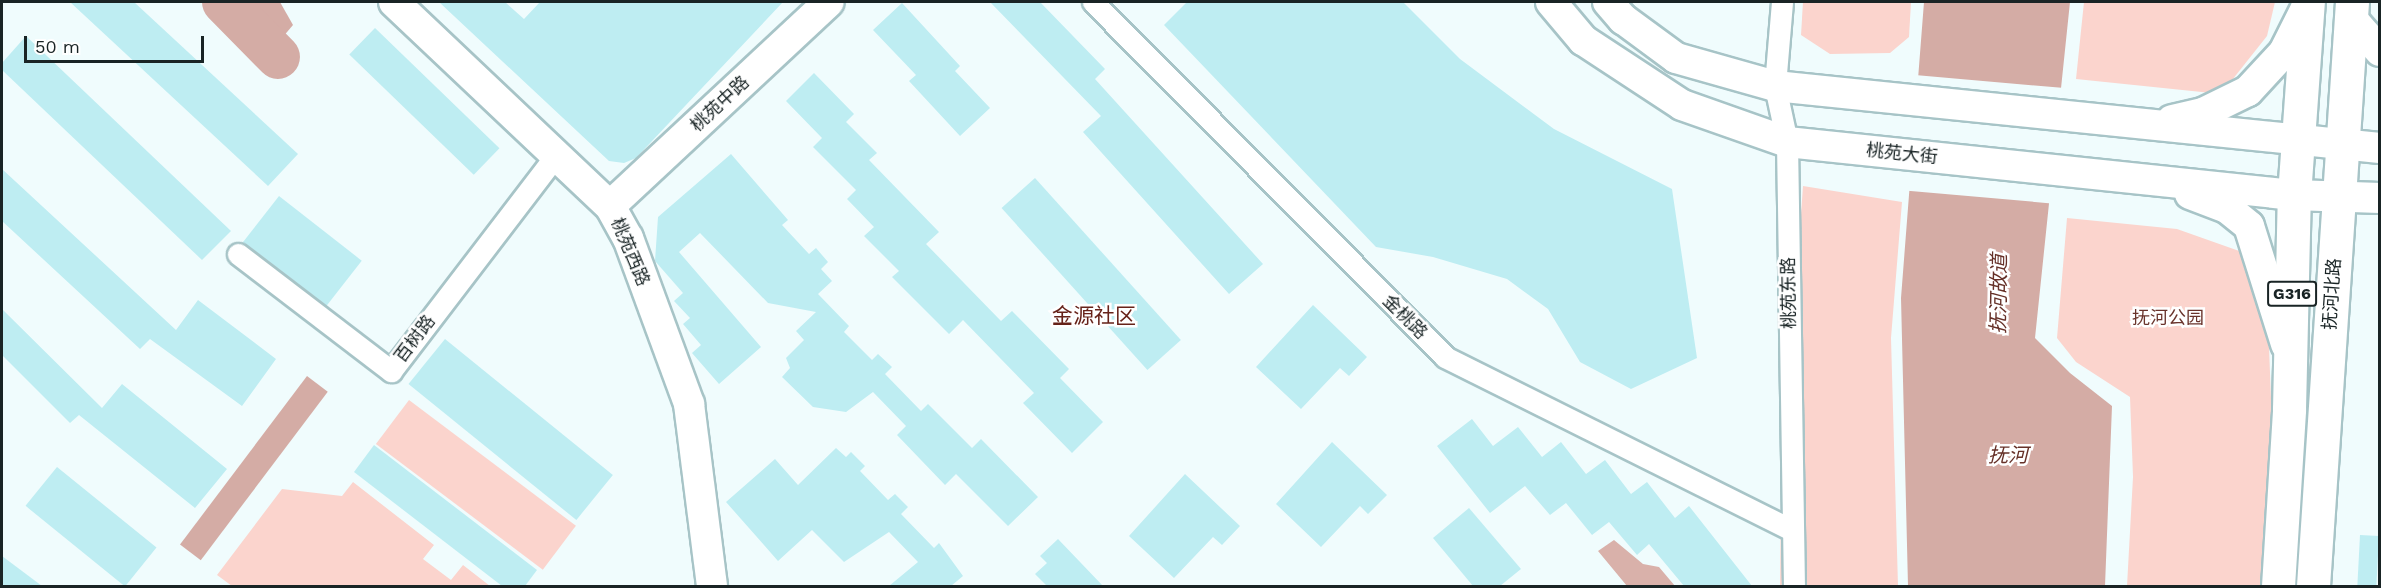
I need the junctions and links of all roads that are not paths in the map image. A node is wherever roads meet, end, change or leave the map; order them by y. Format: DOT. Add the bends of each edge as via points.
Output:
graph roads {
  1 [pos="394,2"];
  2 [pos="829,2"];
  3 [pos="1093,2"];
  4 [pos="1551,2"];
  5 [pos="1608,2"];
  6 [pos="1782,2"];
  7 [pos="2308,2"];
  8 [pos="2351,10"];
  9 [pos="2379,51"];
  10 [pos="1775,86"];
  11 [pos="2152,125"];
  12 [pos="2298,139"];
  13 [pos="1787,142"];
  14 [pos="2343,144"];
  15 [pos="2379,148"];
  16 [pos="556,155"];
  17 [pos="2157,181"];
  18 [pos="2294,195"];
  19 [pos="2339,196"];
  20 [pos="2379,198"];
  21 [pos="610,206"];
  22 [pos="238,254"];
  23 [pos="2290,360"];
  24 [pos="1792,530"];
  25 [pos="712,586"];
  26 [pos="1794,586"];
  27 [pos="2278,586"];
  28 [pos="2313,586"];
  1 -- 16 [label="main road, 桃苑西路"];
  2 -- 21 [label="main road, 桃苑中路"];
  3 -- 24 [label="street, 金桃路" via="1445,357"];
  4 -- 13 [label="main road, 桃苑大街" via="1583,40 1682,105"];
  5 -- 10 [label="main road" via="1623,19 1676,58"];
  6 -- 10 [label="street, 桃苑东路"];
  7 -- 11 [label="main road" via="2284,52 2248,91 2203,113"];
  7 -- 12 [label="main road, G316"];
  8 -- 9 [label="main road"];
  8 -- 14 [label="main road, 抚河北路 / G316"];
  10 -- 11 [label="main road"];
  10 -- 13 [label="street, 桃苑东路"];
  11 -- 12 [label="main road"];
  12 -- 14 [label="main road"];
  12 -- 18 [label="main road, G316"];
  13 -- 17 [label="main road, 桃苑大街"];
  13 -- 24 [label="street, 桃苑东路"];
  14 -- 15 [label="main road"];
  14 -- 19 [label="main road, 抚河北路 / G316"];
  16 -- 21 [label="main road, 桃苑西路"];
  16 -- 22 [label="street, 百树路" via="391,371"];
  17 -- 18 [label="main road, 桃苑大街"];
  17 -- 23 [label="main road" via="2227,208 2249,226"];
  18 -- 19 [label="main road, 桃苑大街"];
  18 -- 23 [label="main road, G316"];
  19 -- 20 [label="main road, 桃苑大街"];
  19 -- 28 [label="main road, 抚河北路 / G316"];
  21 -- 25 [label="main road, 桃苑西路" via="628,238 689,404"];
  23 -- 27 [label="main road, G316"];
  24 -- 26 [label="street, 桃苑东路"];
}
